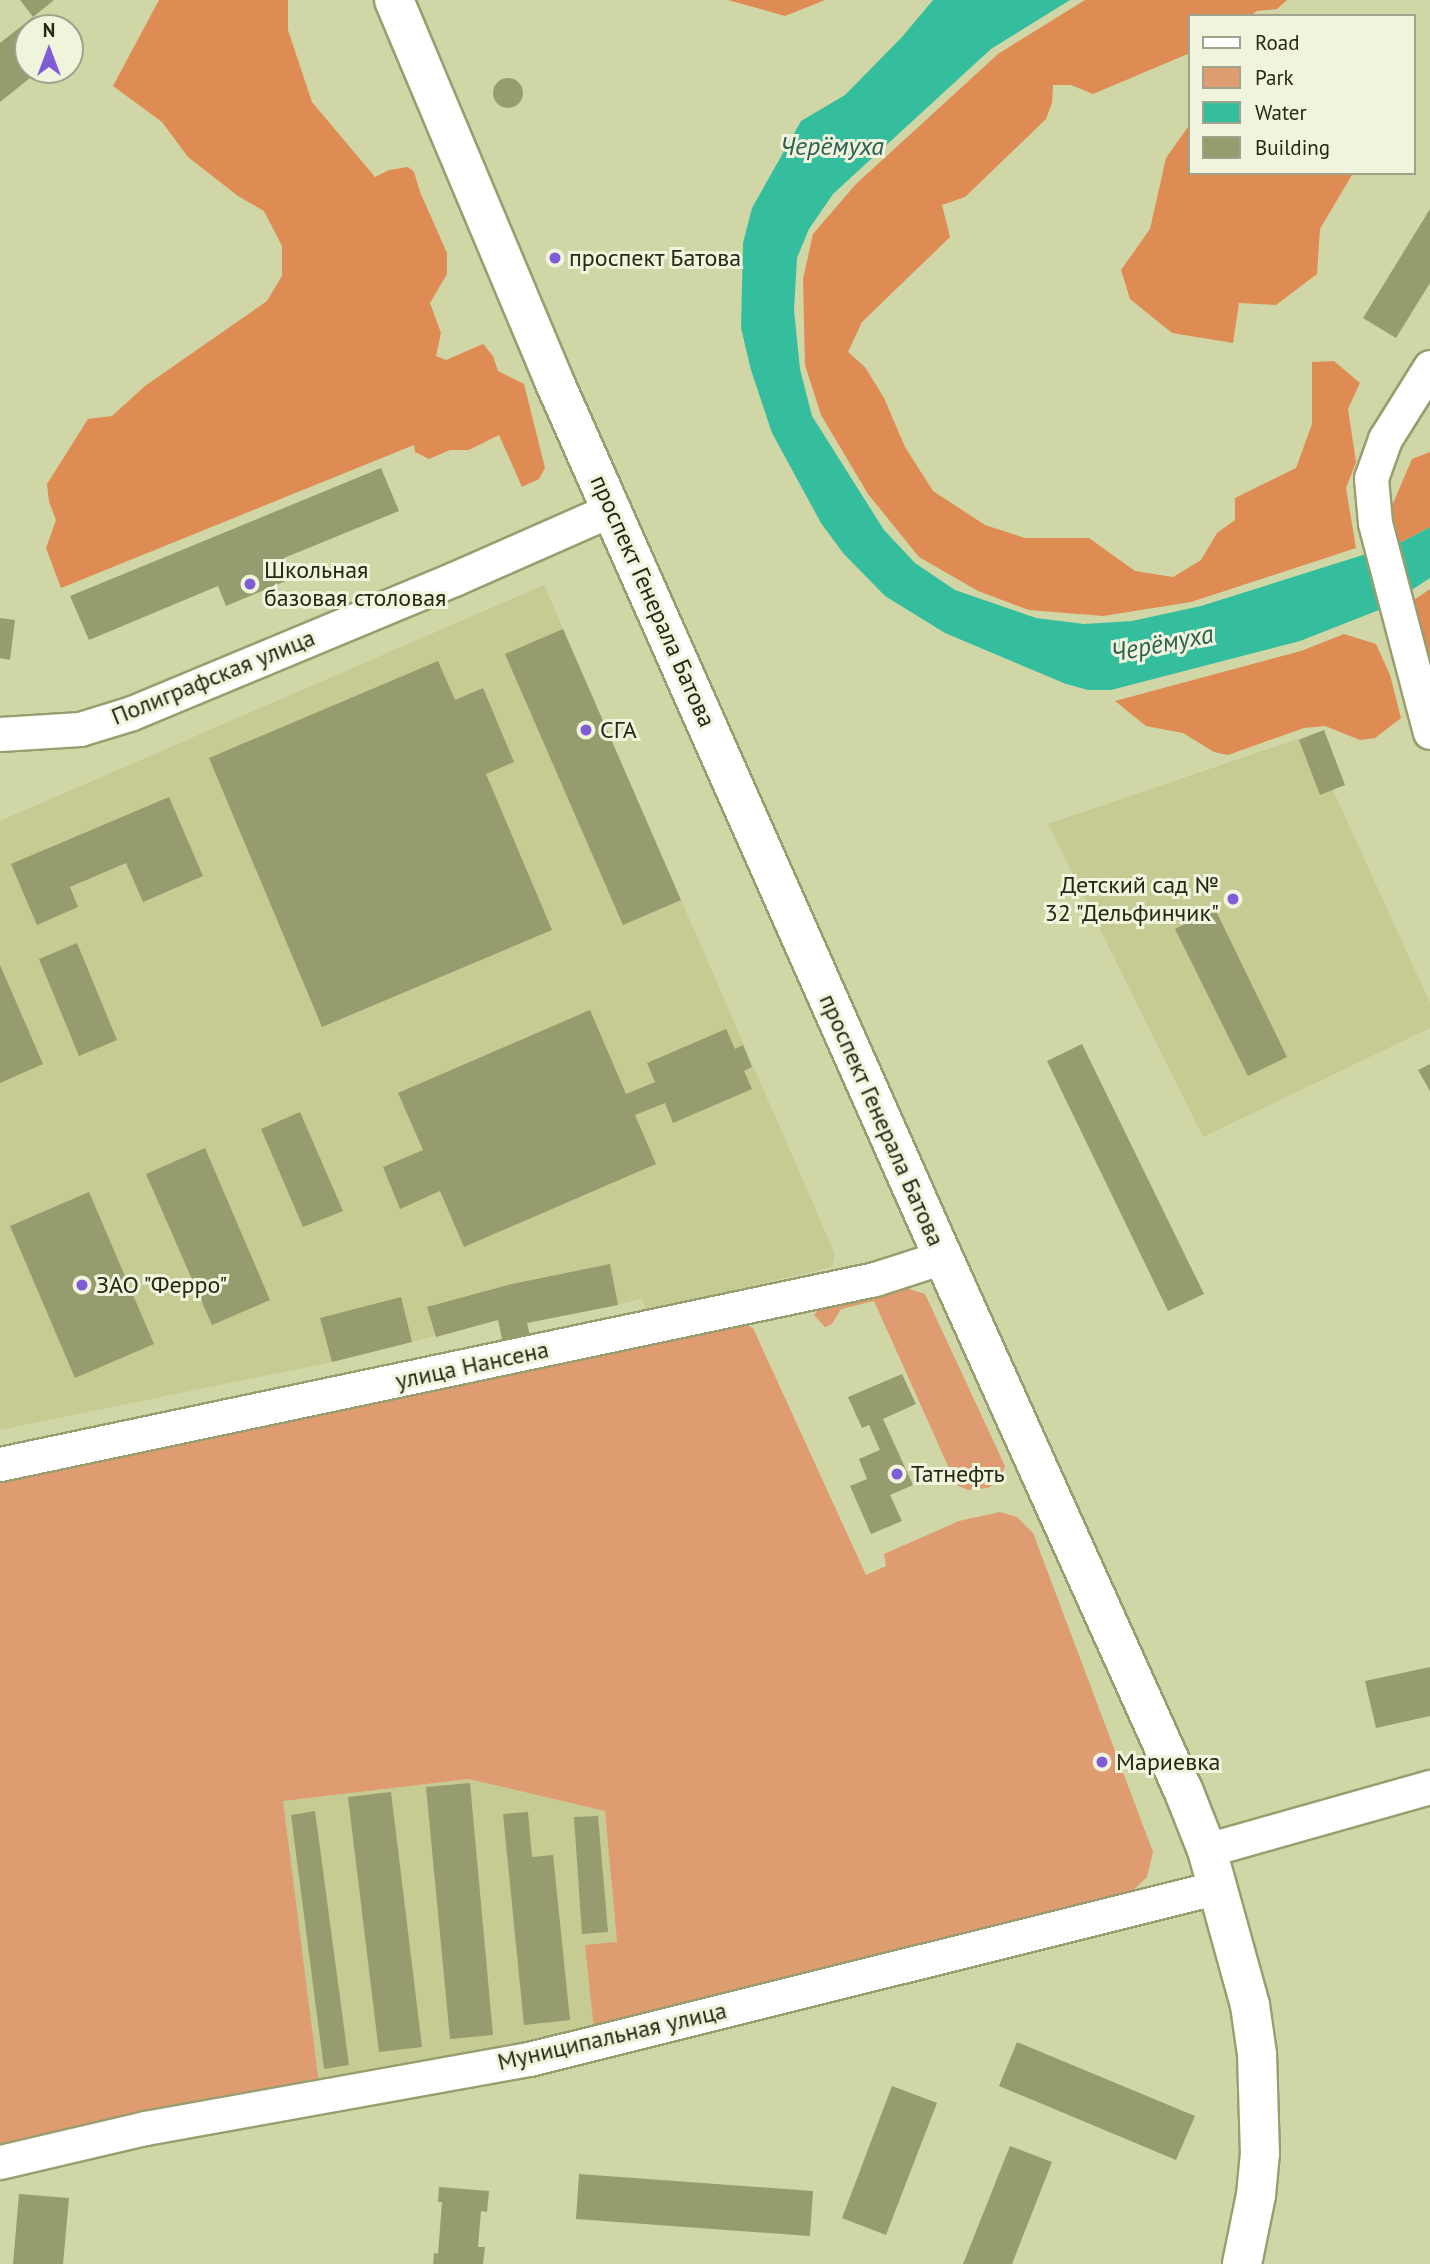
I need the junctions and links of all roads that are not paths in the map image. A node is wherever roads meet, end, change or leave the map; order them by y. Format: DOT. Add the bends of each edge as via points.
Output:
graph roads {
  1 [pos="394,0"];
  2 [pos="1430,367"];
  3 [pos="612,509"];
  4 [pos="1430,732"];
  5 [pos="0,734"];
  6 [pos="943,1258"];
  7 [pos="0,1464"];
  8 [pos="1430,1787"];
  9 [pos="1207,1850"];
  10 [pos="1219,1886"];
  11 [pos="0,2162"];
  12 [pos="1242,2264"];
  1 -- 3 [label="main road, проспект Генерала Батова"];
  2 -- 4 [label="street" via="1385,439 1371,478 1375,523"];
  3 -- 5 [label="street, Полиграфская улица" via="132,713 80,729"];
  3 -- 6 [label="main road, проспект Генерала Батова"];
  6 -- 7 [label="street, улица Нансена" via="875,1279"];
  6 -- 9 [label="main road, проспект Генерала Батова"];
  8 -- 9 [label="street"];
  9 -- 10 [label="main road, проспект Генерала Батова"];
  10 -- 11 [label="street, Муниципальная улица" via="529,2059 145,2128"];
  10 -- 12 [label="main road, проспект Генерала Батова" via="1250,2005 1257,2054 1260,2153"];
}
